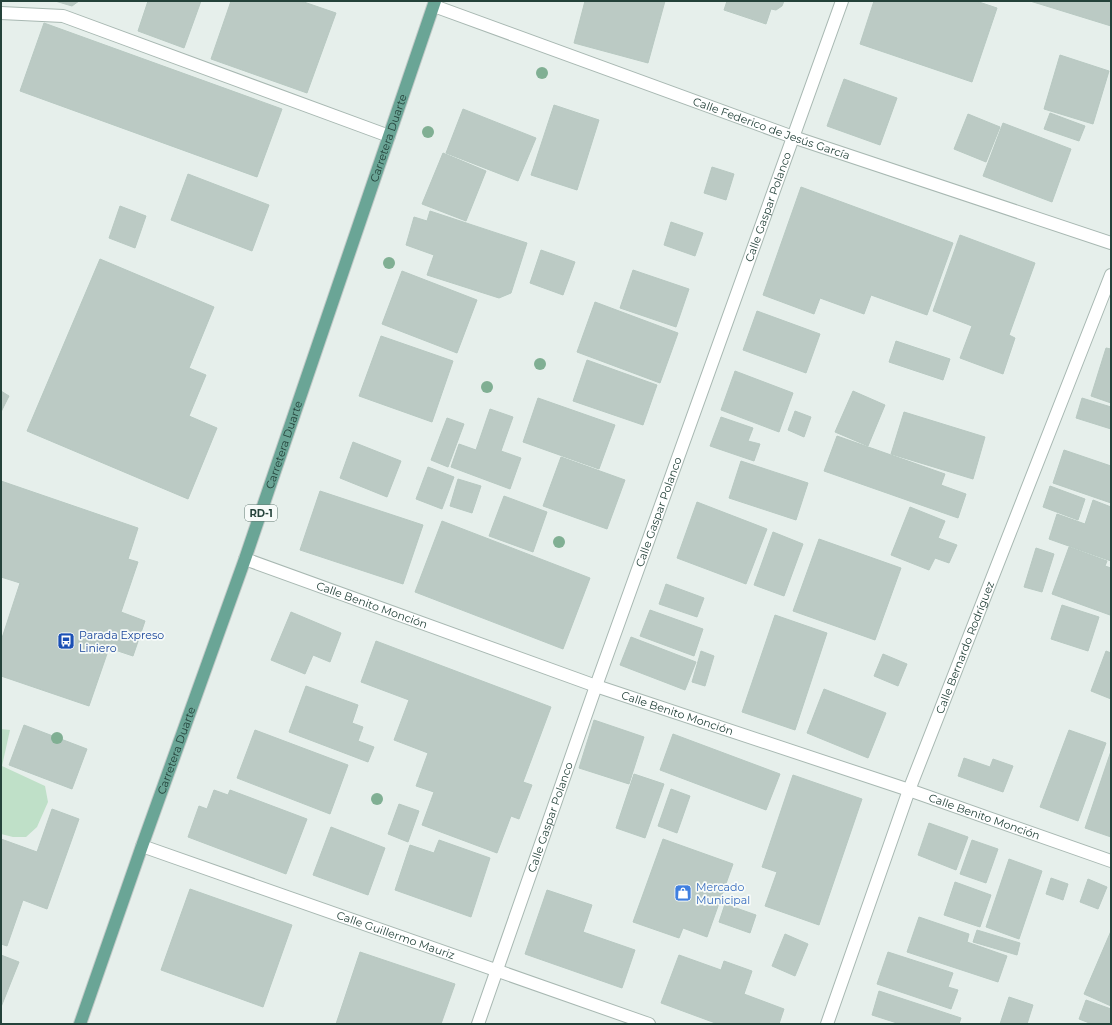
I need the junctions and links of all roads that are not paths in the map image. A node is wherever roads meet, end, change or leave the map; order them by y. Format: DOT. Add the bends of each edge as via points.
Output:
graph roads {
  1 [pos="842,1"];
  2 [pos="435,3"];
  3 [pos="1,13"];
  4 [pos="389,136"];
  5 [pos="793,137"];
  6 [pos="1111,243"];
  7 [pos="1111,275"];
  8 [pos="245,559"];
  9 [pos="596,686"];
  10 [pos="909,790"];
  11 [pos="142,846"];
  12 [pos="1111,861"];
  13 [pos="497,972"];
  14 [pos="80,1024"];
  15 [pos="478,1024"];
  16 [pos="649,1024"];
  17 [pos="827,1024"];
  1 -- 5 [label="street, Calle Gaspar Polanco"];
  2 -- 4 [label="main road, Carretera Duarte / RD-1"];
  2 -- 5 [label="street, Calle Federico de Jesús García"];
  3 -- 4 [label="street" via="63,16"];
  4 -- 8 [label="main road, Carretera Duarte / RD-1"];
  5 -- 6 [label="street, Calle Federico de Jesús García"];
  5 -- 9 [label="street, Calle Gaspar Polanco"];
  7 -- 10 [label="street, Calle Bernardo Rodríguez"];
  8 -- 9 [label="street, Calle Benito Monción"];
  8 -- 11 [label="main road, Carretera Duarte / RD-1"];
  9 -- 10 [label="street, Calle Benito Monción"];
  9 -- 13 [label="street, Calle Gaspar Polanco"];
  10 -- 12 [label="street, Calle Benito Monción"];
  10 -- 17 [label="street, Calle Bernardo Rodríguez"];
  11 -- 13 [label="street, Calle Guillermo Mauriz"];
  11 -- 14 [label="main road, Carretera Duarte / RD-1"];
  13 -- 15 [label="street, Calle Gaspar Polanco"];
  13 -- 16 [label="street, Calle Guillermo Mauriz"];
}
